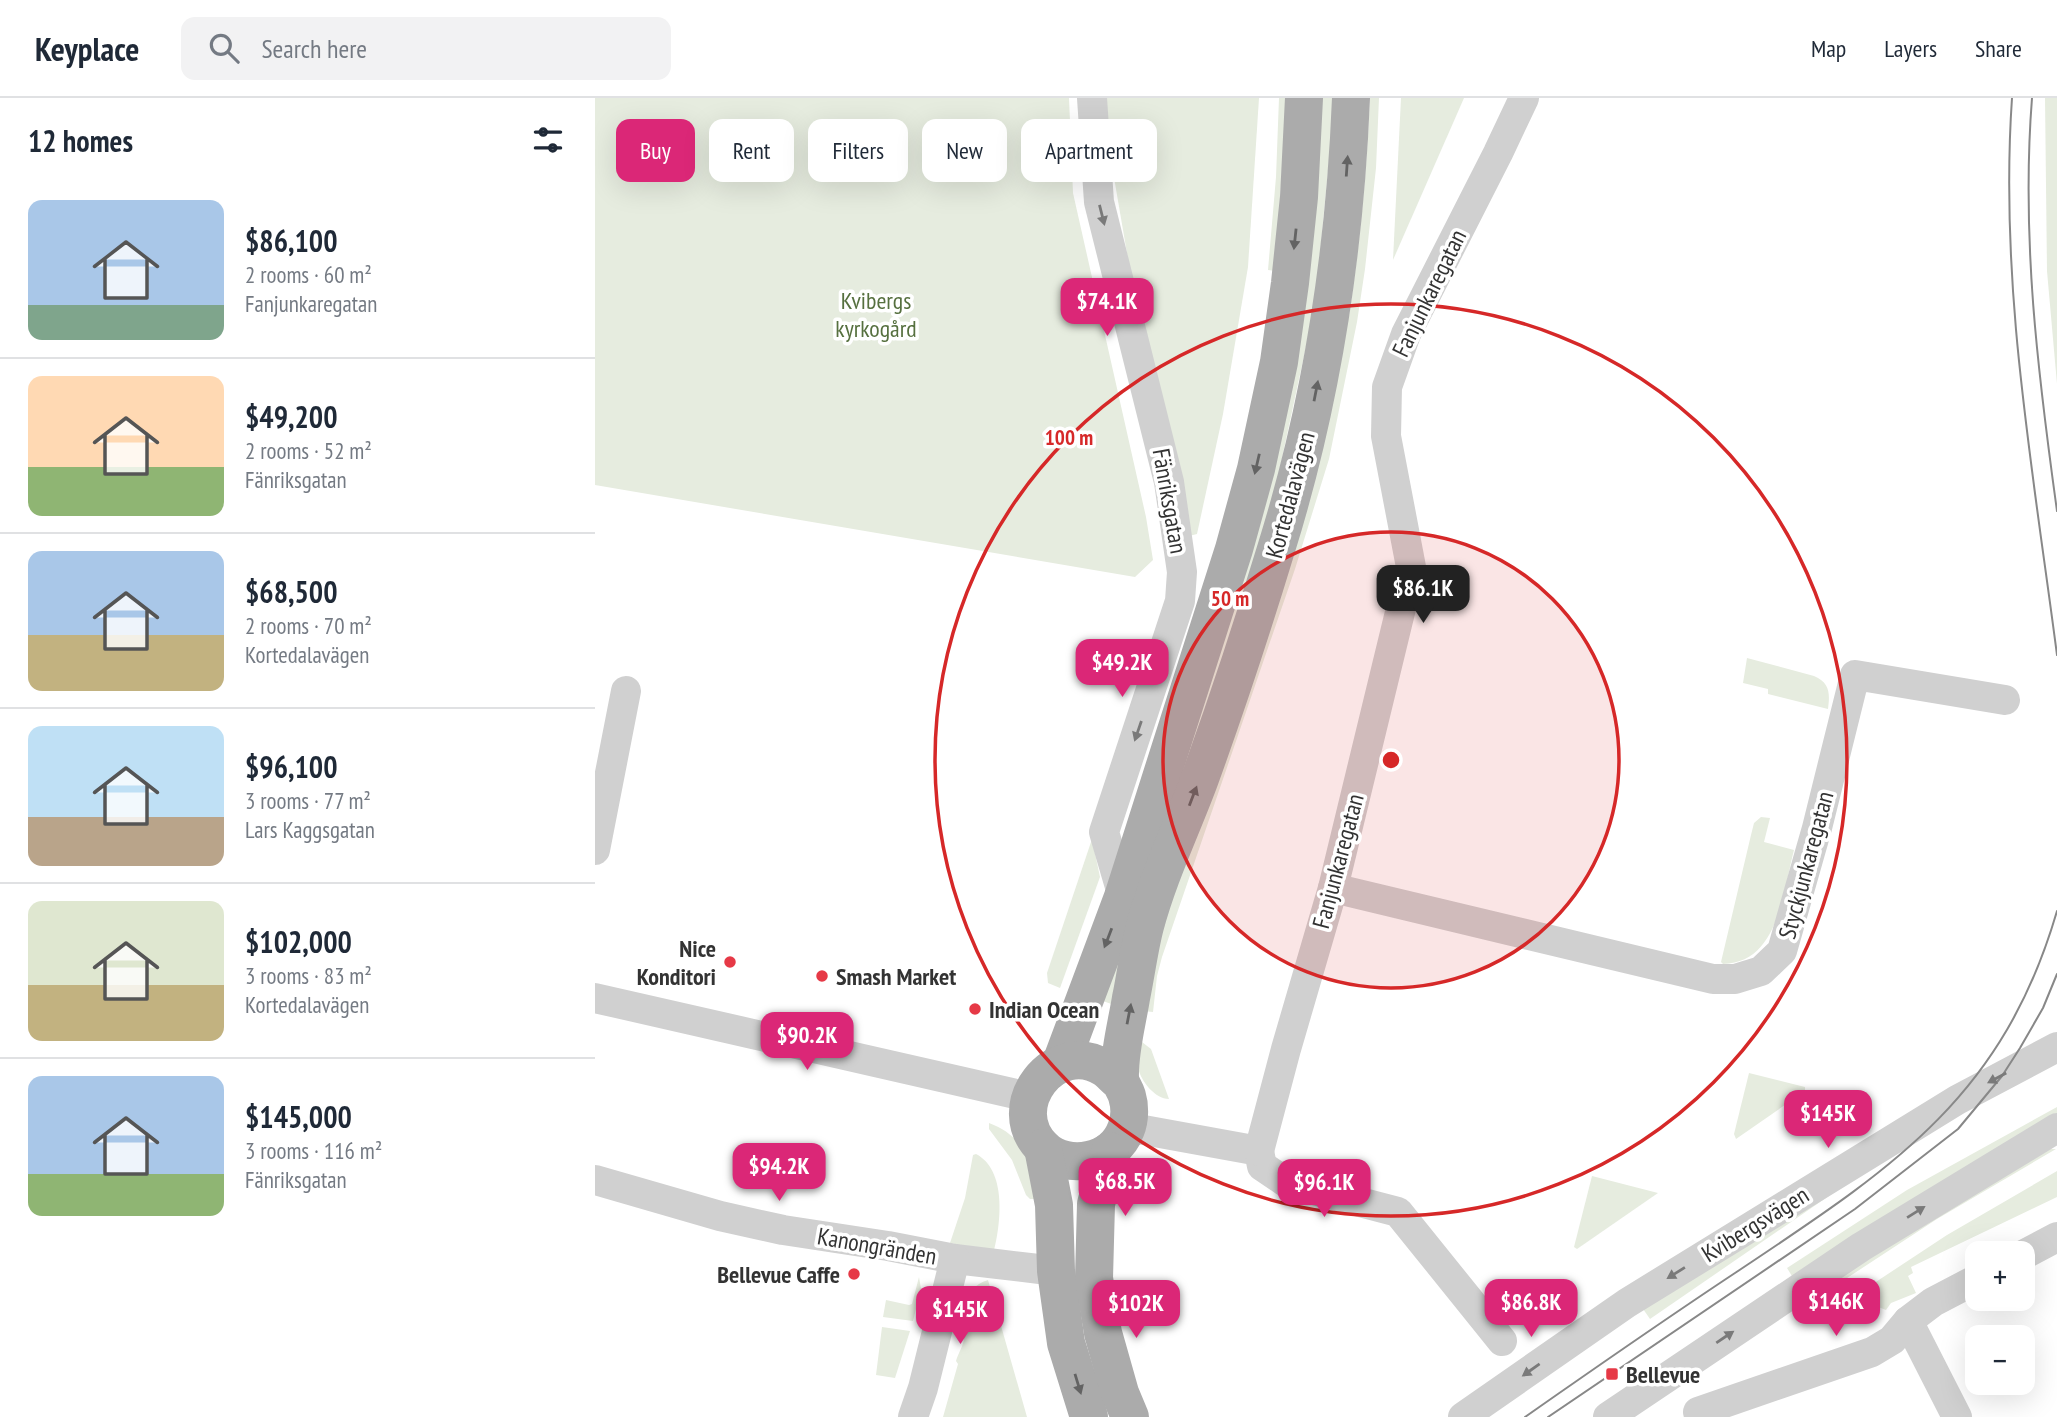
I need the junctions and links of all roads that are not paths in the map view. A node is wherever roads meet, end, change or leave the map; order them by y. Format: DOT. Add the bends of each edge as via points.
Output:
graph roads {
  1 [pos="1092,98"];
  2 [pos="1304,98"];
  3 [pos="1352,98"];
  4 [pos="1524,98"];
  5 [pos="626,691"];
  6 [pos="2005,700"];
  7 [pos="595,850"];
  8 [pos="1333,888"];
  9 [pos="1123,897"];
  10 [pos="595,998"];
  11 [pos="2057,1047"];
  12 [pos="1061,1063"];
  13 [pos="1119,1081"];
  14 [pos="1029,1097"];
  15 [pos="2057,1128"];
  16 [pos="1119,1139"];
  17 [pos="1043,1148"];
  18 [pos="1259,1151"];
  19 [pos="595,1180"];
  20 [pos="2057,1237"];
  21 [pos="2035,1249"];
  22 [pos="955,1259"];
  23 [pos="1056,1271"];
  24 [pos="1965,1285"];
  25 [pos="1908,1321"];
  26 [pos="1502,1340"];
  27 [pos="1675,1371"];
  28 [pos="1699,1414"];
  29 [pos="913,1417"];
  30 [pos="1089,1417"];
  31 [pos="1130,1417"];
  32 [pos="1464,1417"];
  33 [pos="1608,1417"];
  34 [pos="1957,1417"];
  1 -- 9 [label="street, Fänriksgatan, one-way" via="1099,202 1169,482 1182,572 1180,601 1104,832"];
  2 -- 9 [label="main road, Kortedalavägen, one-way" via="1290,283 1261,449 1234,549"];
  13 -- 3 [label="main road, Kortedalavägen, one-way" via="1146,925 1240,661 1304,452 1336,282"];
  4 -- 8 [label="street, Fanjunkaregatan" via="1406,334 1387,387 1386,436 1411,568"];
  5 -- 7 [label="street"];
  6 -- 8 [label="street, Styckjunkaregatan" via="1855,675 1782,951 1761,971 1735,979 1713,979"];
  8 -- 18 [label="street, Fanjunkaregatan"];
  9 -- 12 [label="main road, Kortedalavägen, one-way"];
  10 -- 14 [label="street"];
  11 -- 32 [label="street, Kvibergsvägen, one-way" via="1957,1100 1627,1303"];
  12 -- 13 [label="main road" via="1082,1060 1103,1067"];
  12 -- 14 [label="main road, Kortedalavägen" via="1047,1071"];
  13 -- 16 [label="main road, Kortedalavägen" via="1129,1108"];
  14 -- 17 [label="main road" via="1027,1116"];
  27 -- 15 [label="street, one-way" via="1861,1247"];
  16 -- 17 [label="main road" via="1094,1159 1076,1162"];
  16 -- 18 [label="street"];
  16 -- 31 [label="main road, Kortedalavägen" via="1095,1204 1094,1278 1103,1334"];
  17 -- 23 [label="main road" via="1054,1205"];
  18 -- 26 [label="street" via="1262,1166 1287,1183 1398,1212"];
  19 -- 22 [label="street, Kanongränden" via="783,1230"];
  20 -- 21 [label="street"];
  22 -- 23 [label="street"];
  22 -- 29 [label="street"];
  23 -- 30 [label="main road, one-way" via="1066,1343"];
  24 -- 25 [label="street"];
  25 -- 28 [label="street" via="1872,1352"];
  25 -- 34 [label="street"];
  27 -- 28 [label="street"];
  27 -- 33 [label="street"];
}
